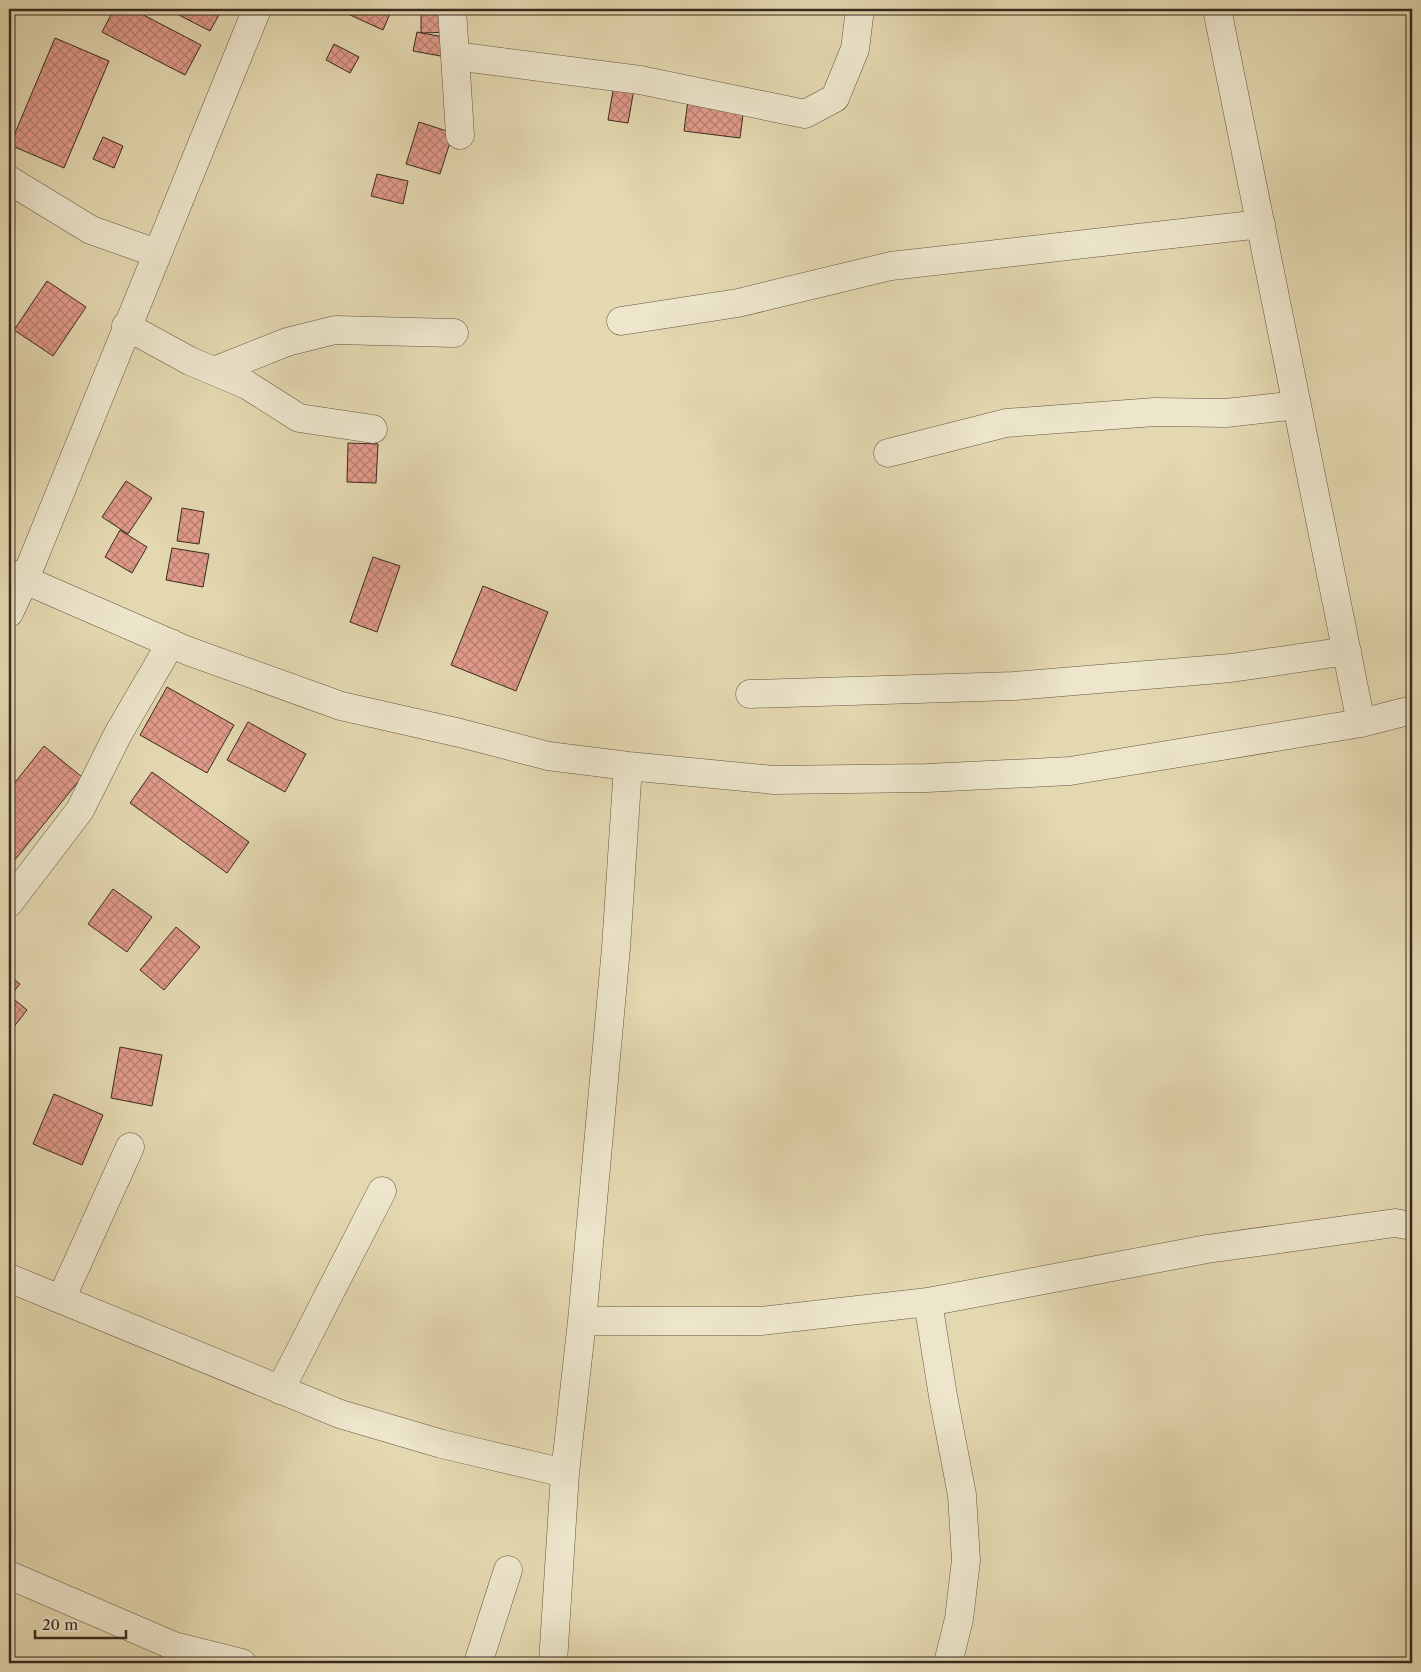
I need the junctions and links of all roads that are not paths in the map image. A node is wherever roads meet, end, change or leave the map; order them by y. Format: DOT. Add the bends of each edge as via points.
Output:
graph roads {
  1 [pos="257,9"];
  2 [pos="452,9"];
  3 [pos="860,9"];
  4 [pos="1217,9"];
  5 [pos="455,56"];
  6 [pos="460,135"];
  7 [pos="9,180"];
  8 [pos="1261,224"];
  9 [pos="156,253"];
  10 [pos="621,321"];
  11 [pos="126,326"];
  12 [pos="454,333"];
  13 [pos="214,371"];
  14 [pos="1297,405"];
  15 [pos="373,430"];
  16 [pos="888,452"];
  17 [pos="17,576"];
  18 [pos="9,613"];
  19 [pos="170,643"];
  20 [pos="1346,651"];
  21 [pos="750,694"];
  22 [pos="1412,710"];
  23 [pos="1361,723"];
  24 [pos="628,766"];
  25 [pos="9,903"];
  26 [pos="130,1147"];
  27 [pos="382,1191"];
  28 [pos="1412,1226"];
  29 [pos="9,1278"];
  30 [pos="61,1299"];
  31 [pos="928,1302"];
  32 [pos="582,1322"];
  33 [pos="280,1390"];
  34 [pos="565,1473"];
  35 [pos="508,1570"];
  36 [pos="9,1575"];
  37 [pos="242,1663"];
  38 [pos="478,1663"];
  39 [pos="553,1663"];
  40 [pos="948,1663"];
  1 -- 9 [label="street"];
  2 -- 5 [label="street"];
  3 -- 5 [label="street" via="854,49 835,98 805,114 640,80"];
  4 -- 8 [label="street"];
  5 -- 6 [label="street"];
  7 -- 9 [label="street" via="91,230"];
  8 -- 10 [label="street" via="891,266 738,303"];
  8 -- 14 [label="street"];
  9 -- 11 [label="street"];
  11 -- 13 [label="street"];
  11 -- 17 [label="street"];
  12 -- 13 [label="street" via="334,330 287,342"];
  13 -- 15 [label="street" via="248,385 299,418"];
  14 -- 16 [label="street" via="1226,413 1155,412 1006,423"];
  14 -- 20 [label="street"];
  17 -- 18 [label="street"];
  17 -- 19 [label="street"];
  19 -- 24 [label="street" via="341,706 548,756"];
  19 -- 25 [label="street" via="118,734 80,810"];
  20 -- 21 [label="street" via="1231,668 1014,686"];
  20 -- 23 [label="street"];
  22 -- 23 [label="street"];
  23 -- 24 [label="street" via="1070,771 926,778 774,780"];
  24 -- 32 [label="street" via="616,948"];
  26 -- 30 [label="street"];
  27 -- 33 [label="street"];
  28 -- 31 [label="street" via="1395,1223 1207,1248"];
  29 -- 30 [label="street"];
  30 -- 33 [label="street"];
  31 -- 32 [label="street" via="761,1321"];
  31 -- 40 [label="street" via="942,1396 962,1495 966,1560"];
  32 -- 34 [label="street"];
  33 -- 34 [label="street" via="340,1414 414,1436"];
  34 -- 39 [label="street"];
  35 -- 38 [label="street"];
  36 -- 37 [label="street" via="174,1646"];
}
